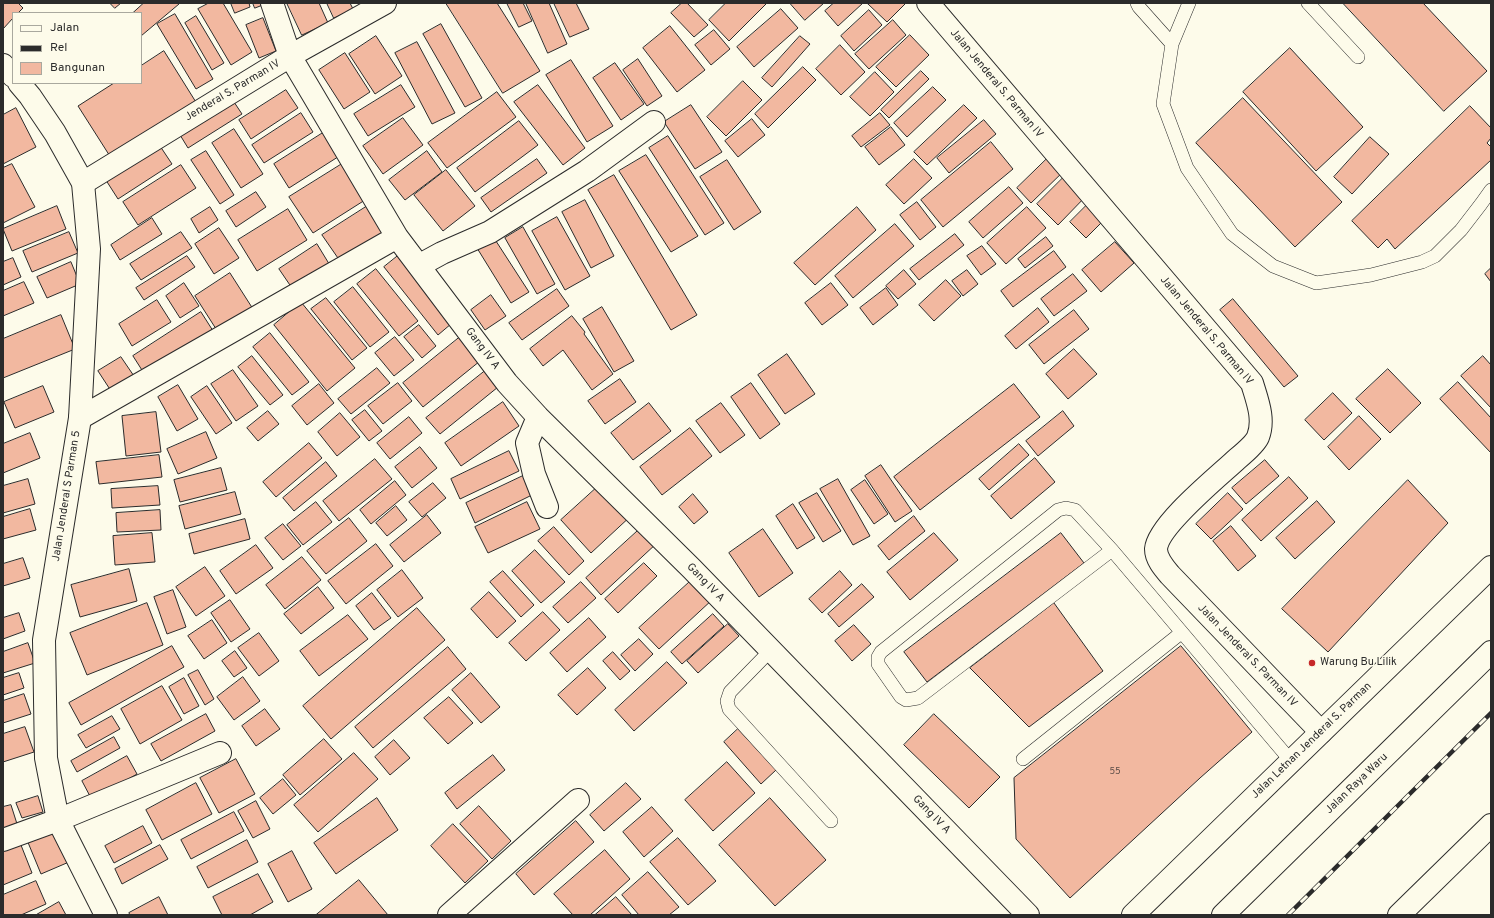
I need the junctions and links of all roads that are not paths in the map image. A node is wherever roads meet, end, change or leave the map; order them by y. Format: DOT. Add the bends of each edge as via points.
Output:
graph roads {
  1 [pos="272,3"];
  2 [pos="385,3"];
  3 [pos="928,3"];
  4 [pos="1137,3"];
  5 [pos="1189,3"];
  6 [pos="1308,3"];
  7 [pos="1172,44"];
  8 [pos="290,56"];
  9 [pos="1358,57"];
  10 [pos="3,65"];
  11 [pos="12,75"];
  12 [pos="20,84"];
  13 [pos="654,122"];
  14 [pos="83,183"];
  15 [pos="1491,190"];
  16 [pos="397,237"];
  17 [pos="420,265"];
  18 [pos="538,417"];
  19 [pos="80,418"];
  20 [pos="547,507"];
  21 [pos="1112,550"];
  22 [pos="1491,567"];
  23 [pos="1182,633"];
  24 [pos="771,650"];
  25 [pos="1491,652"];
  26 [pos="1321,732"];
  27 [pos="220,753"];
  28 [pos="1023,759"];
  29 [pos="1291,761"];
  30 [pos="578,800"];
  31 [pos="58,820"];
  32 [pos="830,821"];
  33 [pos="1490,829"];
  34 [pos="3,840"];
  35 [pos="106,915"];
  36 [pos="449,915"];
  37 [pos="1028,915"];
  38 [pos="1133,915"];
  39 [pos="1223,915"];
  40 [pos="1399,915"];
  1 -- 8 [label="main road, Gang IV A"];
  2 -- 8 [label="main road, Jenderal S. Parman IV"];
  3 -- 26 [label="main road, Jalan Jenderal S. Parman IV" via="1252,383 1261,414 1258,438 1171,521 1160,536 1156,549 1160,562 1170,575"];
  4 -- 7 [label="lane"];
  5 -- 7 [label="lane"];
  6 -- 9 [label="lane"];
  7 -- 15 [label="lane" via="1163,104 1187,168 1232,234 1273,266 1316,283 1371,275 1422,262 1435,256 1461,230"];
  8 -- 14 [label="main road, Jenderal S. Parman IV"];
  8 -- 16 [label="main road, Gang IV A"];
  10 -- 11 [label="main road"];
  12 -- 14 [label="main road, Jalan Jenderal S Parman 5" via="55,133"];
  13 -- 17 [label="main road" via="587,171 490,232"];
  14 -- 19 [label="main road, Jalan Jenderal S Parman 5" via="89,249"];
  16 -- 17 [label="main road, Gang IV A"];
  16 -- 19 [label="main road"];
  17 -- 18 [label="main road, Gang IV A" via="507,383"];
  18 -- 20 [label="main road" via="527,443 534,474"];
  18 -- 24 [label="main road, Gang IV A"];
  19 -- 31 [label="main road, Jalan Jenderal S Parman 5" via="44,640 46,758"];
  21 -- 21 [label="lane" via="918,698 906,700 901,697 878,664 881,652 1058,510 1075,510"];
  21 -- 23 [label="lane"];
  22 -- 26 [label="main road, Jalan Letnan Jenderal S. Parman"];
  23 -- 28 [label="lane"];
  23 -- 29 [label="lane"];
  24 -- 32 [label="lane" via="730,692 727,701 729,709"];
  24 -- 37 [label="main road, Gang IV A"];
  25 -- 39 [label="main road, Jalan Raya Waru"];
  26 -- 29 [label="main road, Jalan Letnan Jenderal S. Parman"];
  27 -- 31 [label="main road"];
  29 -- 38 [label="main road, Jalan Letnan Jenderal S. Parman"];
  30 -- 36 [label="main road"];
  31 -- 34 [label="main road"];
  31 -- 35 [label="main road, Jalan Jenderal S Parman 5"];
  33 -- 40 [label="main road"];
}
